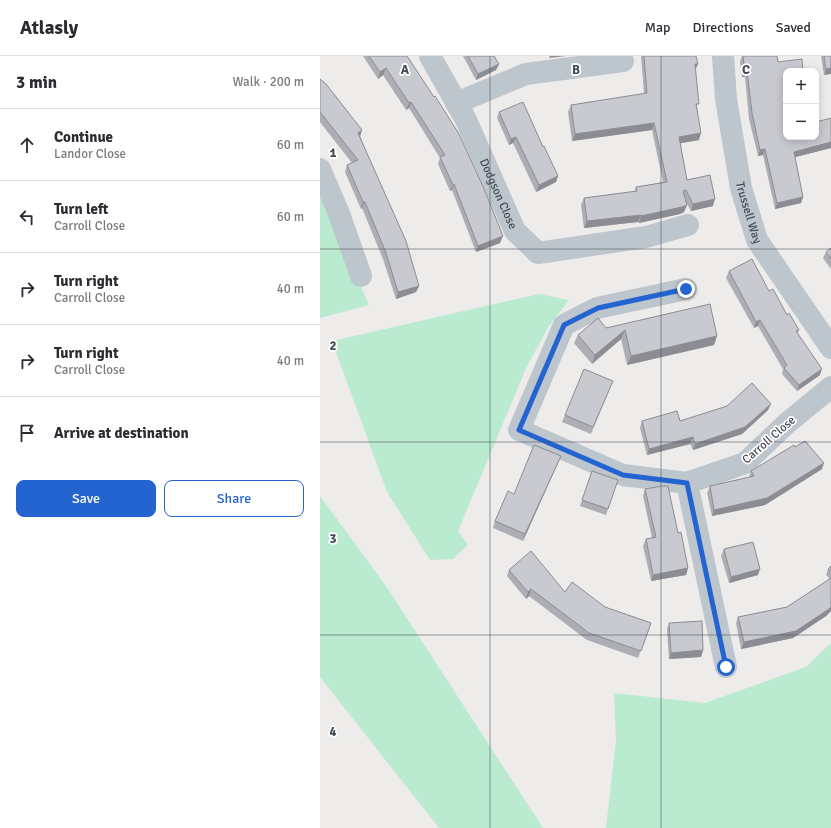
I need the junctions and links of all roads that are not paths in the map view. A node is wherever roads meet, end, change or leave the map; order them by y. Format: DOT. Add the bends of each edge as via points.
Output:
graph roads {
  1 [pos="430,56"];
  2 [pos="723,56"];
  3 [pos="623,61"];
  4 [pos="456,103"];
  5 [pos="320,169"];
  6 [pos="688,224"];
  7 [pos="361,276"];
  8 [pos="686,289"];
  9 [pos="831,348"];
  10 [pos="831,387"];
  11 [pos="687,483"];
  12 [pos="726,667"];
  1 -- 4 [label="street, Dodgson Close"];
  2 -- 9 [label="street, Trussell Way" via="726,99 741,188 757,240"];
  3 -- 4 [label="street" via="526,74"];
  4 -- 6 [label="street, Dodgson Close" via="515,231 538,253 646,237"];
  5 -- 7 [label="street"];
  8 -- 11 [label="street, Carroll Close" via="598,308 564,325 519,430 623,475"];
  10 -- 11 [label="street, Carroll Close" via="786,424 745,463"];
  11 -- 12 [label="street"];
}
